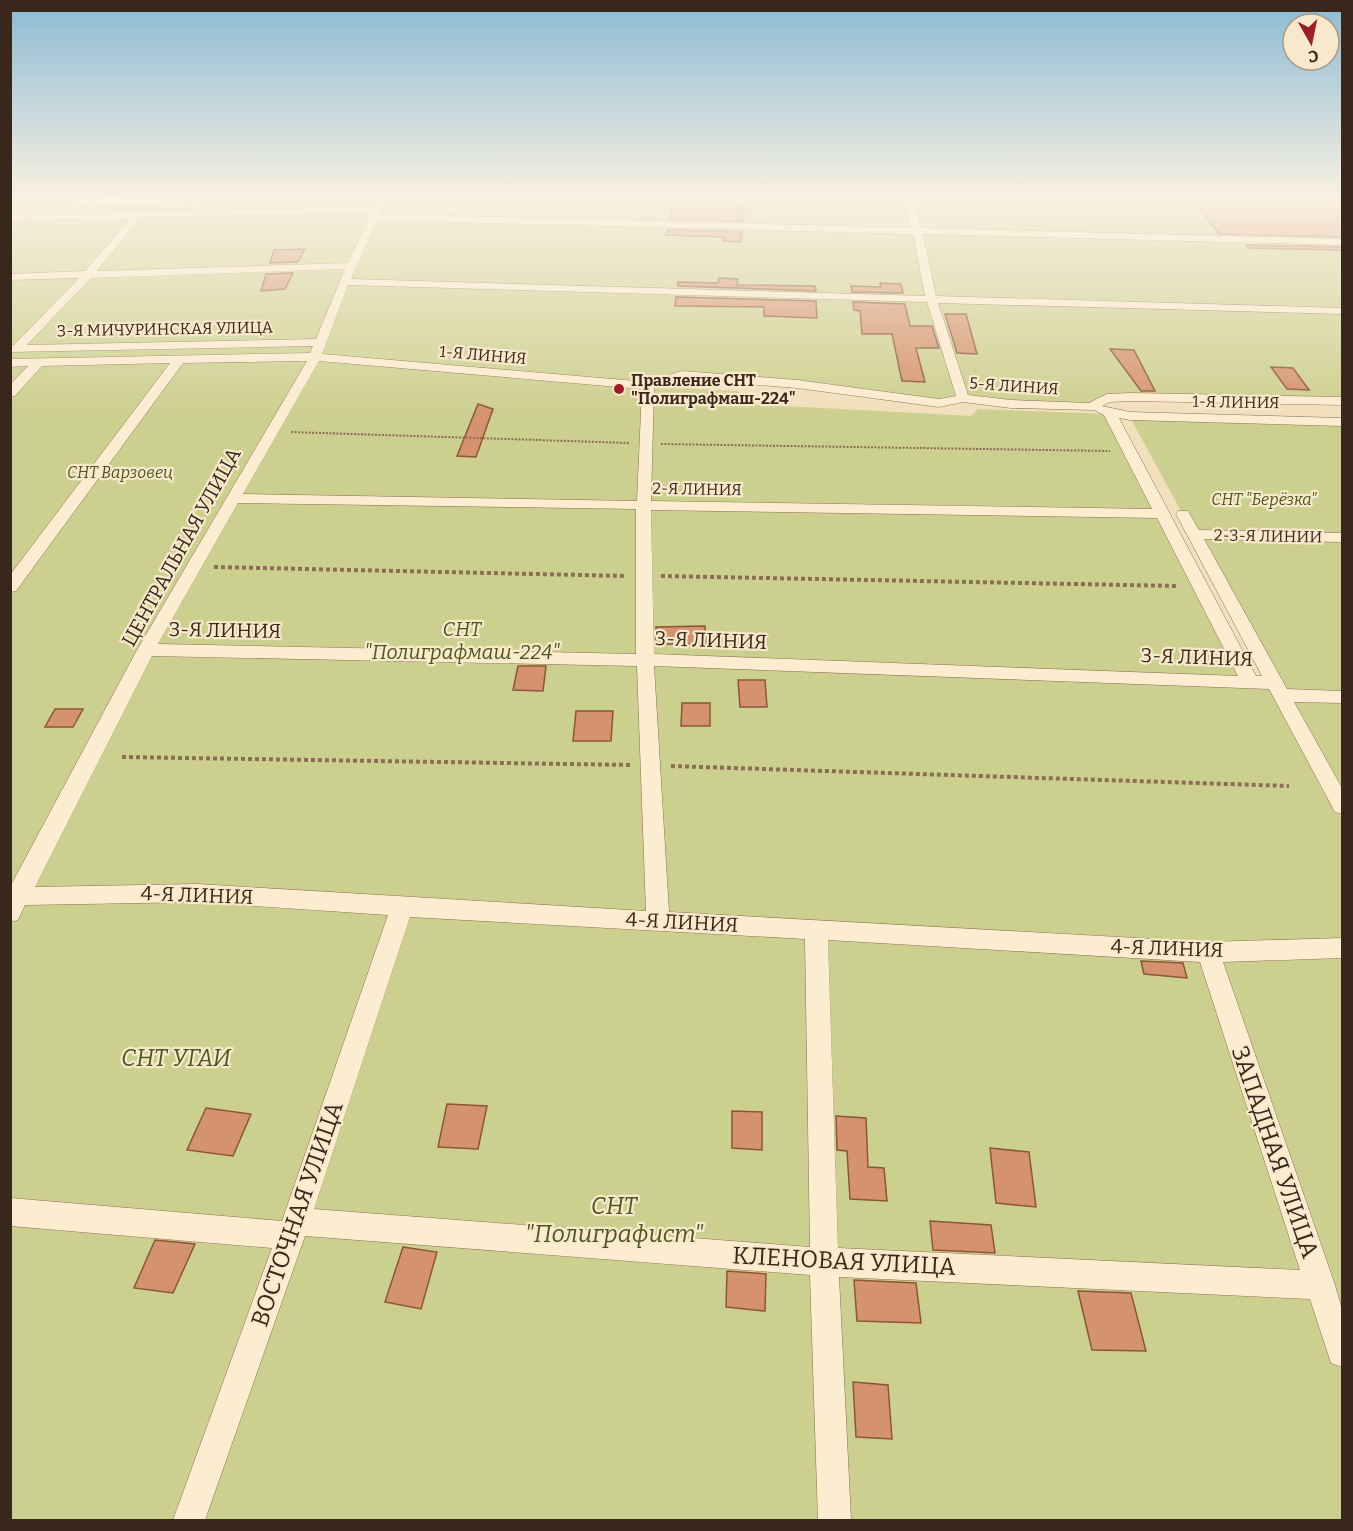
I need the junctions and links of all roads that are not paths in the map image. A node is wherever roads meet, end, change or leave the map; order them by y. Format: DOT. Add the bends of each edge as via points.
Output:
graph roads {
  1 [pos="92,270"];
  2 [pos="222,270"];
  3 [pos="350,270"];
  4 [pos="926,270"];
  5 [pos="88,275"];
  6 [pos="10,277"];
  7 [pos="345,282"];
  8 [pos="932,301"];
  9 [pos="1342,311"];
  10 [pos="321,342"];
  11 [pos="14,349"];
  12 [pos="315,357"];
  13 [pos="179,360"];
  14 [pos="39,362"];
  15 [pos="10,363"];
  16 [pos="648,386"];
  17 [pos="10,393"];
  18 [pos="963,398"];
  19 [pos="1342,401"];
  20 [pos="1090,407"];
  21 [pos="1109,412"];
  22 [pos="1342,422"];
  23 [pos="232,498"];
  24 [pos="645,506"];
  25 [pos="1162,514"];
  26 [pos="1183,514"];
  27 [pos="1193,534"];
  28 [pos="1342,537"];
  29 [pos="10,587"];
  30 [pos="146,650"];
  31 [pos="644,660"];
  32 [pos="1250,682"];
  33 [pos="1278,689"];
  34 [pos="1342,697"];
  35 [pos="1342,806"];
  36 [pos="14,901"];
  37 [pos="402,907"];
  38 [pos="658,921"];
  39 [pos="816,930"];
  40 [pos="1342,948"];
  41 [pos="1208,952"];
  42 [pos="10,1212"];
  43 [pos="293,1228"];
  44 [pos="824,1262"];
  45 [pos="1321,1285"];
  46 [pos="1342,1352"];
  47 [pos="189,1521"];
  48 [pos="834,1521"];
  1 -- 5 [label="street"];
  2 -- 5 [label="street"];
  3 -- 7 [label="street, ЦЕНТРАЛЬНАЯ УЛИЦА"];
  4 -- 8 [label="street"];
  5 -- 6 [label="street"];
  5 -- 11 [label="street"];
  7 -- 8 [label="street"];
  7 -- 10 [label="street, ЦЕНТРАЛЬНАЯ УЛИЦА"];
  8 -- 9 [label="street"];
  8 -- 18 [label="street"];
  10 -- 11 [label="street, 3-Я МИЧУРИНСКАЯ УЛИЦА"];
  10 -- 12 [label="street, ЦЕНТРАЛЬНАЯ УЛИЦА"];
  12 -- 13 [label="street, 1-Я ЛИНИЯ"];
  12 -- 16 [label="street, 1-Я ЛИНИЯ"];
  12 -- 23 [label="street, ЦЕНТРАЛЬНАЯ УЛИЦА"];
  13 -- 14 [label="street, 1-Я ЛИНИЯ"];
  13 -- 29 [label="street"];
  14 -- 15 [label="street, 1-Я ЛИНИЯ"];
  14 -- 17 [label="street"];
  16 -- 18 [label="street, 5-Я ЛИНИЯ" via="682,375 796,384 939,403"];
  16 -- 24 [label="street"];
  18 -- 20 [label="street, 5-Я ЛИНИЯ"];
  19 -- 20 [label="street, 5-Я ЛИНИЯ" via="1119,397"];
  20 -- 21 [label="street, 1-Я ЛИНИЯ"];
  21 -- 22 [label="street, 1-Я ЛИНИЯ" via="1130,416"];
  21 -- 25 [label="street"];
  23 -- 24 [label="street, 2-Я ЛИНИЯ"];
  23 -- 30 [label="street, ЦЕНТРАЛЬНАЯ УЛИЦА"];
  24 -- 25 [label="street, 2-Я ЛИНИЯ"];
  24 -- 31 [label="street"];
  25 -- 32 [label="street"];
  26 -- 27 [label="street"];
  27 -- 28 [label="street, 2-3-Я ЛИНИИ"];
  27 -- 33 [label="street"];
  30 -- 31 [label="street, 3-Я ЛИНИЯ"];
  30 -- 36 [label="street, ЦЕНТРАЛЬНАЯ УЛИЦА"];
  31 -- 32 [label="street, 3-Я ЛИНИЯ"];
  31 -- 38 [label="street"];
  32 -- 33 [label="street, 3-Я ЛИНИЯ"];
  33 -- 34 [label="street, 3-Я ЛИНИЯ"];
  33 -- 35 [label="street"];
  36 -- 37 [label="street, 4-Я ЛИНИЯ" via="197,893"];
  37 -- 38 [label="street, 4-Я ЛИНИЯ"];
  37 -- 43 [label="street, ВОСТОЧНАЯ УЛИЦА"];
  38 -- 39 [label="street, 4-Я ЛИНИЯ"];
  39 -- 41 [label="street, 4-Я ЛИНИЯ"];
  39 -- 44 [label="street"];
  40 -- 41 [label="street, 4-Я ЛИНИЯ"];
  41 -- 45 [label="street, ЗАПАДНАЯ УЛИЦА"];
  42 -- 43 [label="street, КЛЕНОВАЯ УЛИЦА"];
  43 -- 44 [label="street, КЛЕНОВАЯ УЛИЦА"];
  43 -- 47 [label="street, ВОСТОЧНАЯ УЛИЦА"];
  44 -- 45 [label="street, КЛЕНОВАЯ УЛИЦА"];
  44 -- 48 [label="street"];
  45 -- 46 [label="street, ЗАПАДНАЯ УЛИЦА"];
}
